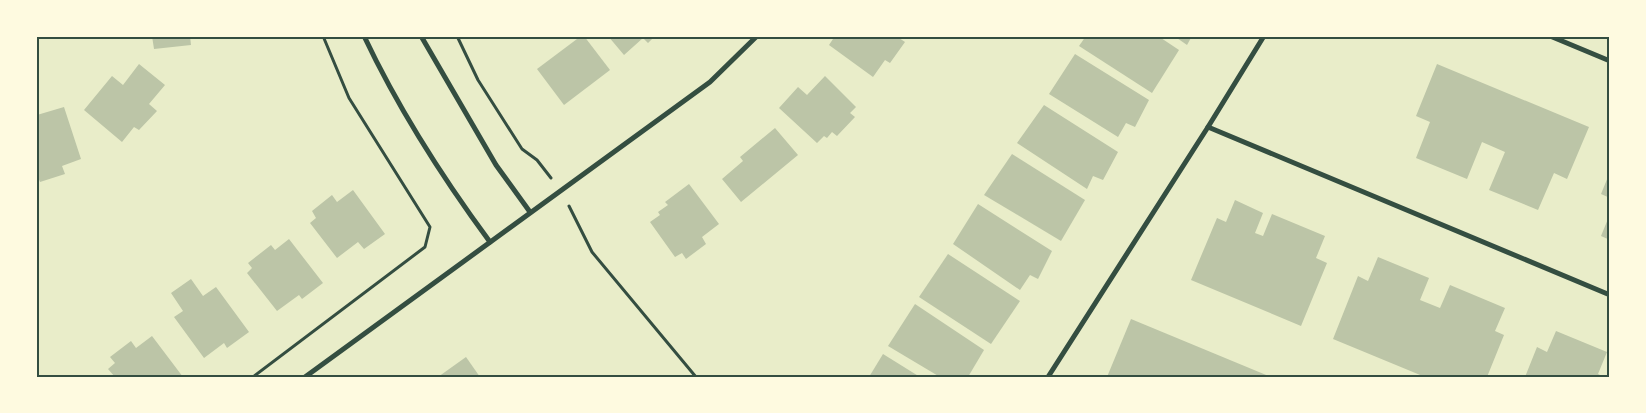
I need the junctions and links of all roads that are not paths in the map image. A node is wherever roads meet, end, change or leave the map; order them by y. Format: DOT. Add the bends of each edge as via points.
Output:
graph roads {
  1 [pos="364,36"];
  2 [pos="421,36"];
  3 [pos="757,36"];
  4 [pos="1264,36"];
  5 [pos="1550,36"];
  6 [pos="1610,61"];
  7 [pos="1208,128"];
  8 [pos="530,212"];
  9 [pos="490,242"];
  10 [pos="1610,295"];
  11 [pos="305,377"];
  12 [pos="1048,377"];
  1 -- 9 [label="street" via="418,138"];
  2 -- 8 [label="street" via="496,165"];
  3 -- 8 [label="street" via="710,82"];
  4 -- 7 [label="street"];
  5 -- 6 [label="street"];
  7 -- 10 [label="street"];
  7 -- 12 [label="street"];
  8 -- 9 [label="street"];
  9 -- 11 [label="street"];
}
